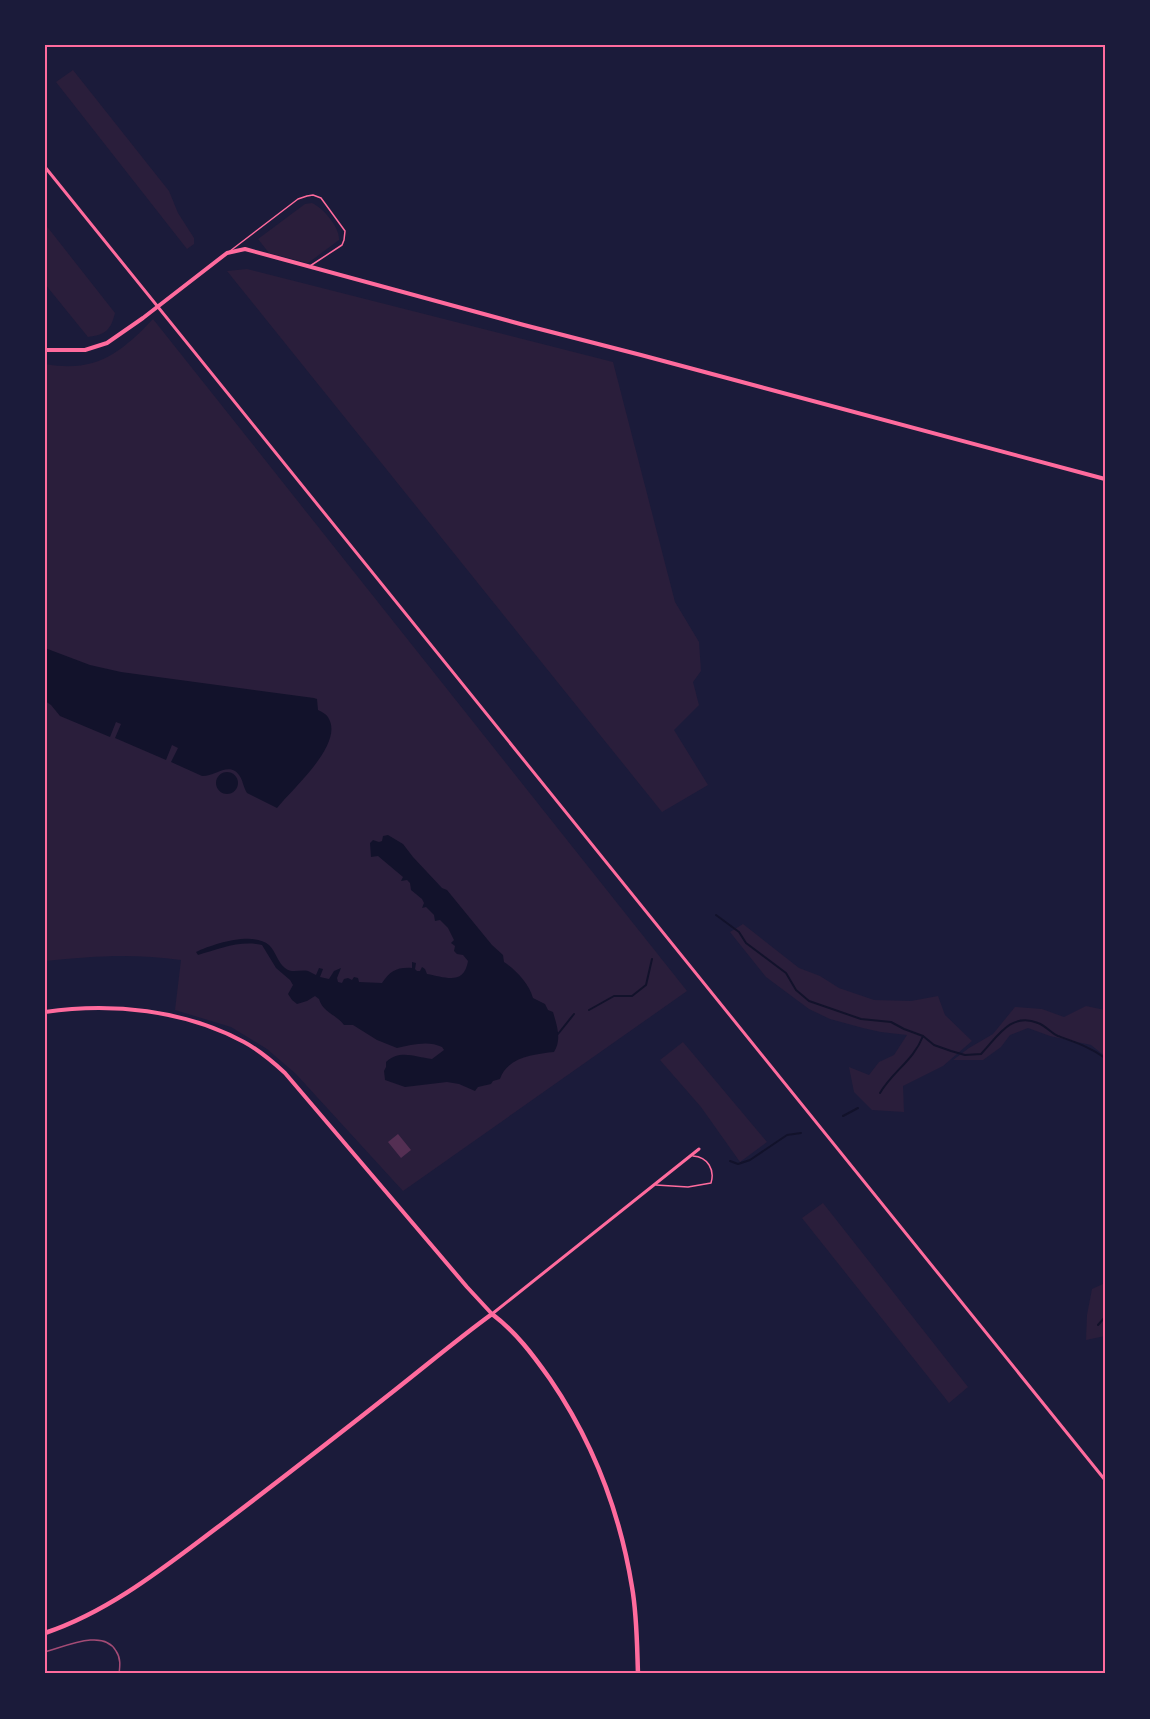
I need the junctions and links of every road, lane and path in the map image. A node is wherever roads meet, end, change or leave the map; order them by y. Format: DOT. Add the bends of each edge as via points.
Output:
graph roads {
  1 [pos="45,167"];
  2 [pos="227,253"];
  3 [pos="310,266"];
  4 [pos="158,306"];
  5 [pos="45,350"];
  6 [pos="1105,479"];
  7 [pos="45,1012"];
  8 [pos="699,1149"];
  9 [pos="690,1156"];
  10 [pos="653,1185"];
  11 [pos="492,1314"];
  12 [pos="1105,1480"];
  13 [pos="45,1633"];
  14 [pos="638,1674"];
  1 -- 4 [label="street"];
  2 -- 3 [label="street" via="245,249"];
  2 -- 3 [label="lane" via="298,199 313,195 321,198 343,227 345,236 342,244"];
  2 -- 4 [label="street"];
  3 -- 6 [label="street"];
  4 -- 5 [label="street" via="100,346 76,351"];
  4 -- 12 [label="street"];
  7 -- 11 [label="street" via="95,1008 172,1016 223,1032 266,1056 285,1072"];
  8 -- 9 [label="street"];
  9 -- 10 [label="street"];
  9 -- 10 [label="lane" via="708,1162 713,1173 711,1183 688,1187"];
  10 -- 11 [label="street"];
  11 -- 13 [label="main road" via="175,1559 97,1611"];
  11 -- 14 [label="main road" via="508,1326 555,1387 603,1477 624,1542 633,1589"];
}
